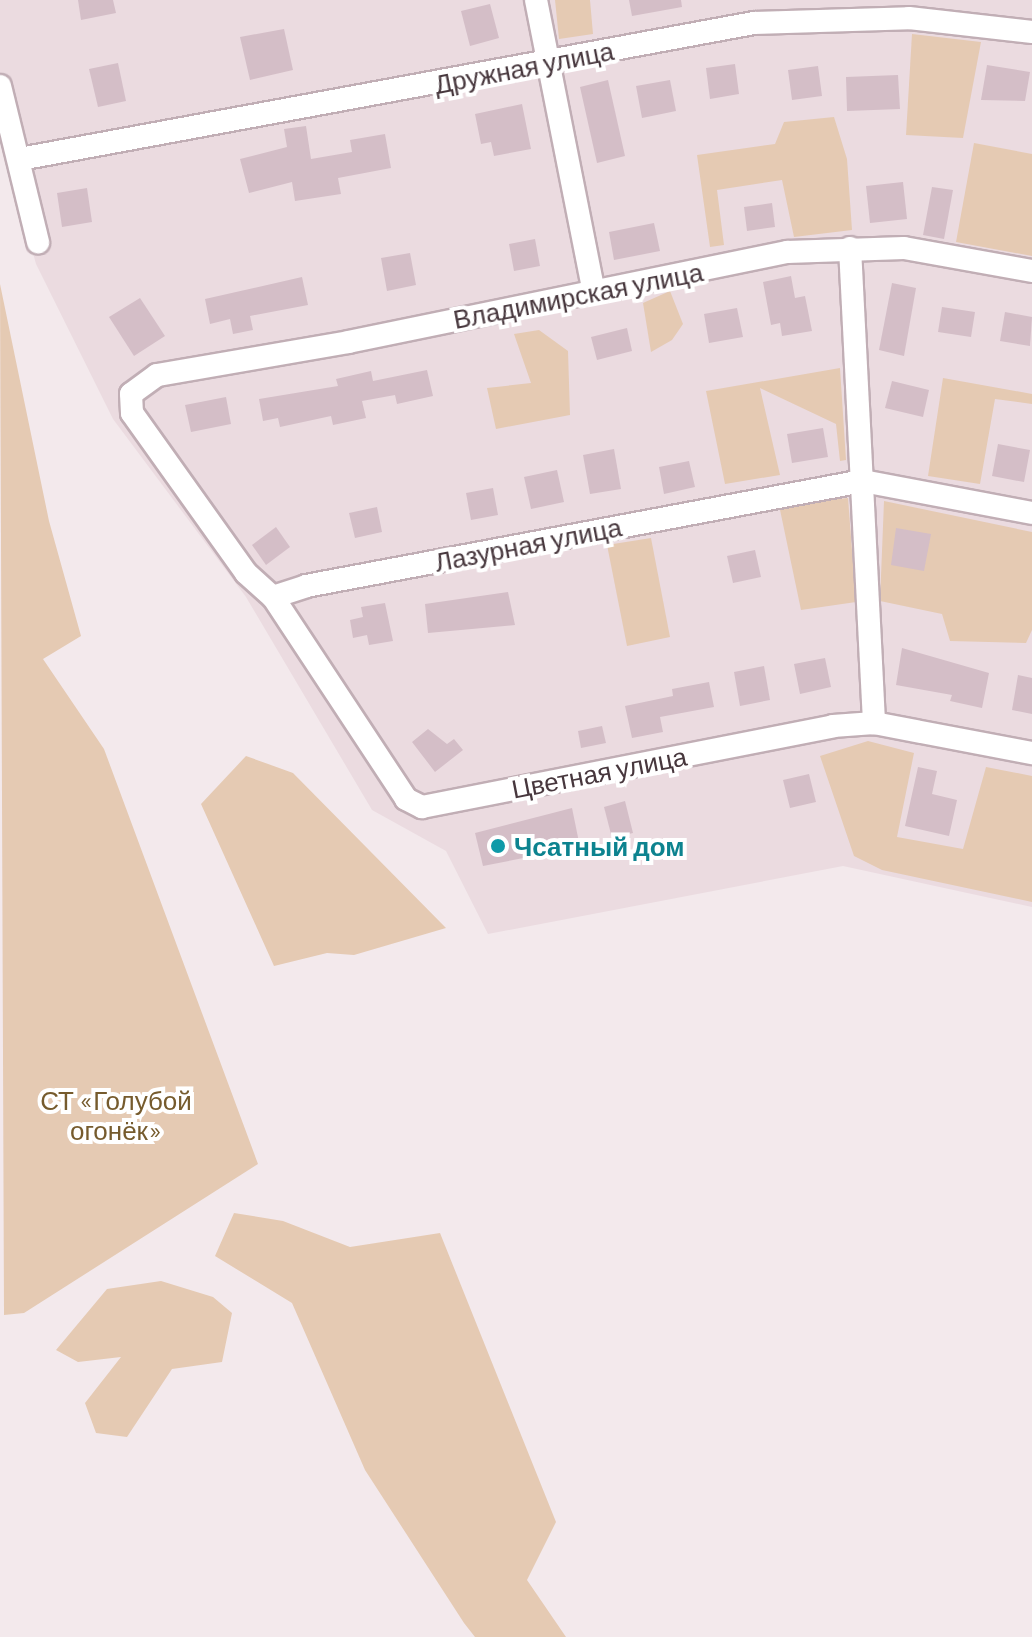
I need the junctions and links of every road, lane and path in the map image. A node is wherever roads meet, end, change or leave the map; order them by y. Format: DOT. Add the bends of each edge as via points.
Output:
graph roads {
  1 [pos="536,0"];
  2 [pos="1032,32"];
  3 [pos="552,62"];
  4 [pos="2,100"];
  5 [pos="20,159"];
  6 [pos="38,242"];
  7 [pos="850,248"];
  8 [pos="1032,271"];
  9 [pos="593,289"];
  10 [pos="863,481"];
  11 [pos="1032,513"];
  12 [pos="273,597"];
  13 [pos="874,723"];
  14 [pos="1032,753"];
  1 -- 3 [label="street"];
  2 -- 3 [label="street, Дружная улица" via="909,18 817,18 754,23"];
  3 -- 5 [label="street, Дружная улица"];
  3 -- 9 [label="street"];
  4 -- 5 [label="street"];
  5 -- 6 [label="street"];
  7 -- 8 [label="street, Владимирская улица" via="904,248"];
  7 -- 9 [label="street, Владимирская улица" via="787,252"];
  7 -- 10 [label="street"];
  9 -- 12 [label="street, Владимирская улица" via="349,342 157,375 131,394 132,413 246,573"];
  10 -- 11 [label="street, Лазурная улица"];
  10 -- 12 [label="street, Лазурная улица" via="306,586"];
  10 -- 13 [label="street"];
  12 -- 13 [label="street, Цветная улица" via="406,799 422,807 833,726"];
  13 -- 14 [label="street, Цветная улица"];
}
